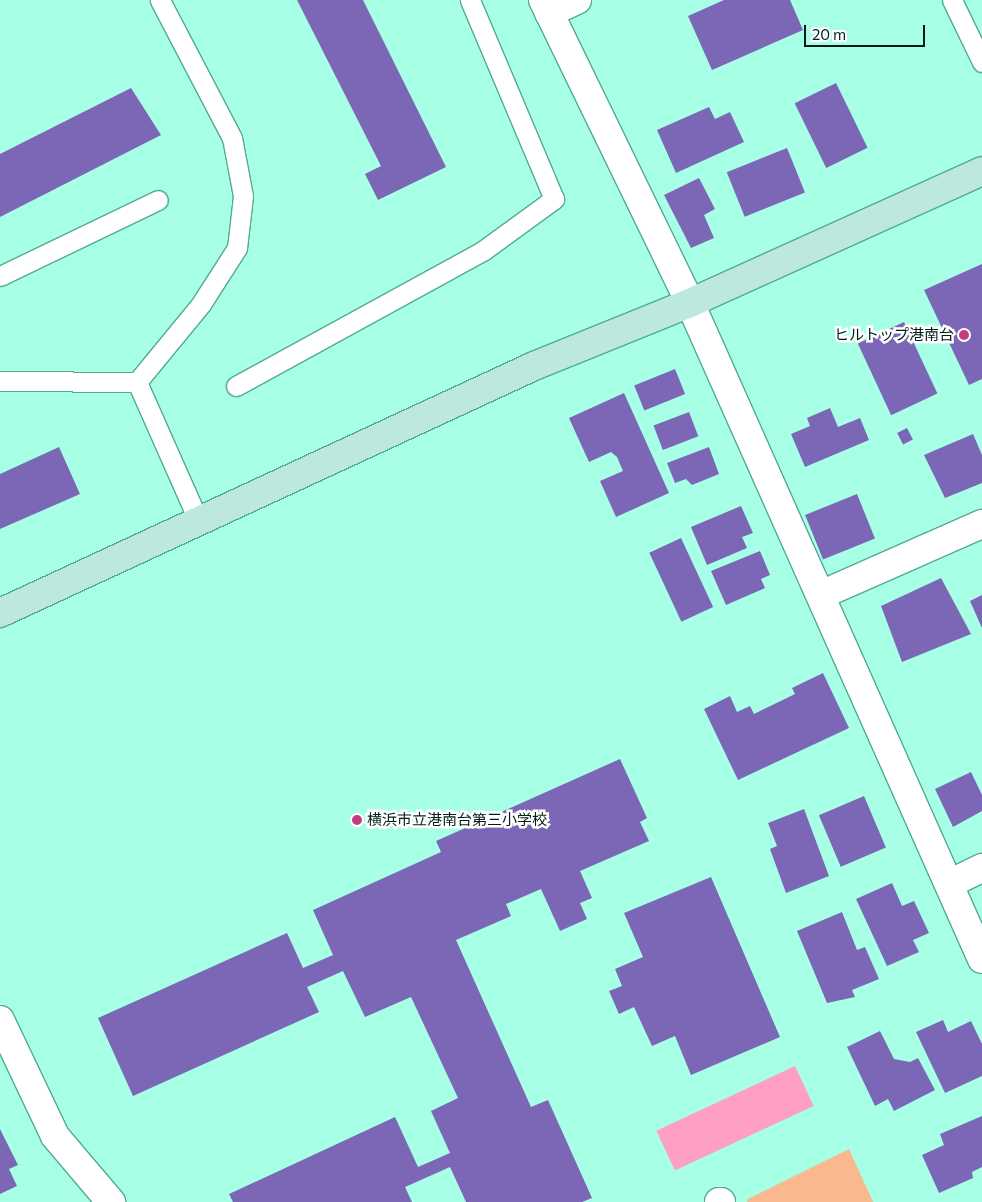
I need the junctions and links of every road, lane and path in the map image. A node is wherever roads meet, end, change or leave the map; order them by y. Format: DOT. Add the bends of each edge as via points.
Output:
graph roads {
  1 [pos="160,0"];
  2 [pos="470,0"];
  3 [pos="577,0"];
  4 [pos="952,0"];
  5 [pos="546,7"];
  6 [pos="982,62"];
  7 [pos="982,171"];
  8 [pos="158,200"];
  9 [pos="0,276"];
  10 [pos="690,303"];
  11 [pos="0,382"];
  12 [pos="136,382"];
  13 [pos="236,386"];
  14 [pos="200,524"];
  15 [pos="982,524"];
  16 [pos="823,594"];
  17 [pos="0,613"];
  18 [pos="982,868"];
  19 [pos="949,884"];
  20 [pos="982,959"];
  21 [pos="0,1020"];
  22 [pos="111,1202"];
  1 -- 12 [label="lane" via="232,138 243,196 237,248 201,304"];
  2 -- 13 [label="lane" via="554,199 484,250"];
  3 -- 5 [label="street"];
  4 -- 6 [label="lane"];
  5 -- 10 [label="street"];
  7 -- 10 [label="street"];
  8 -- 9 [label="lane"];
  10 -- 14 [label="street" via="534,366"];
  10 -- 16 [label="street"];
  11 -- 12 [label="lane"];
  12 -- 14 [label="lane"];
  14 -- 17 [label="street"];
  15 -- 16 [label="street"];
  16 -- 19 [label="street"];
  18 -- 19 [label="street"];
  19 -- 20 [label="street"];
  21 -- 22 [label="street" via="54,1136"];
}
